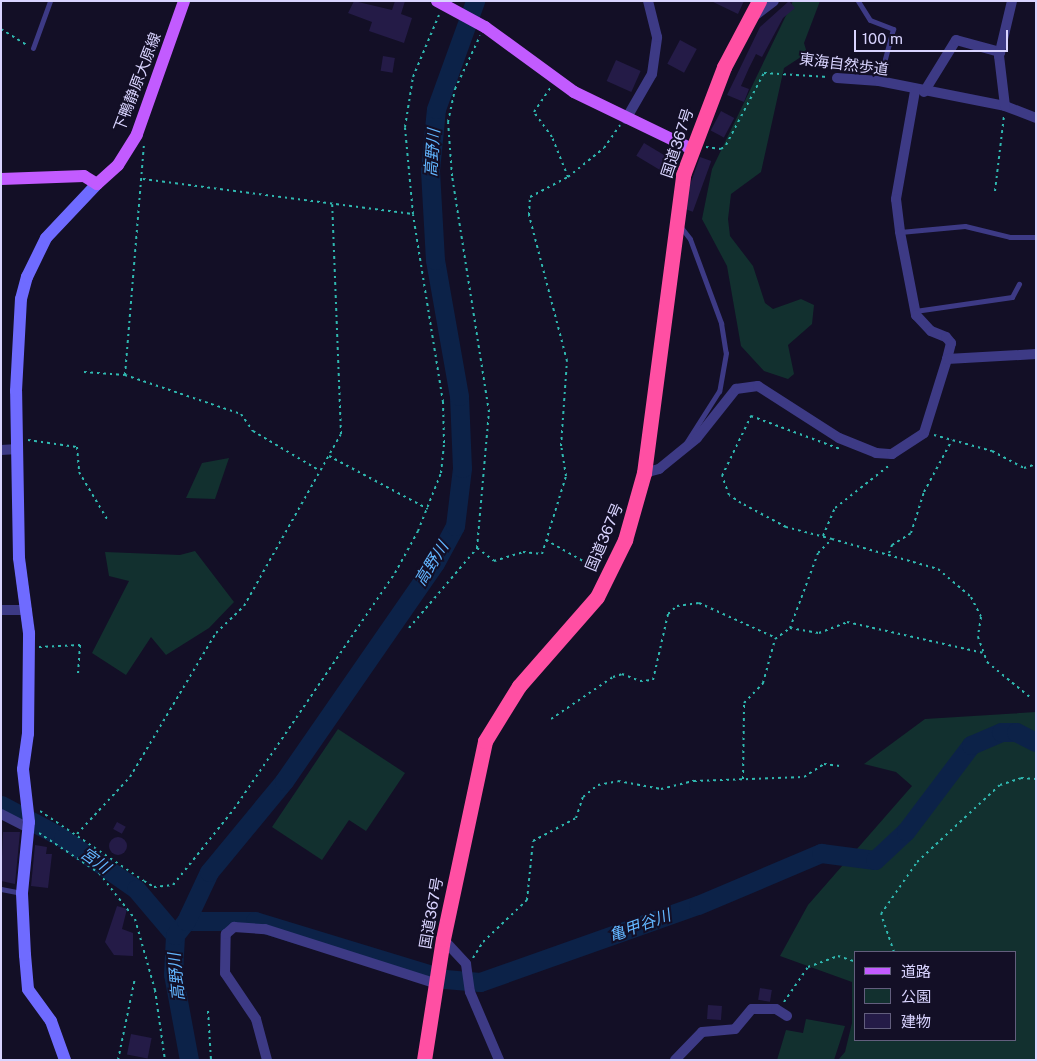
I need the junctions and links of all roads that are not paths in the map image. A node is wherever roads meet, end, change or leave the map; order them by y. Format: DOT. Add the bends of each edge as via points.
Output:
graph roads {
  1 [pos="50,1"];
  2 [pos="184,1"];
  3 [pos="648,1"];
  4 [pos="758,1"];
  5 [pos="774,1"];
  6 [pos="858,1"];
  7 [pos="1012,1"];
  8 [pos="443,4"];
  9 [pos="747,21"];
  10 [pos="33,48"];
  11 [pos="1000,52"];
  12 [pos="837,78"];
  13 [pos="879,81"];
  14 [pos="920,91"];
  15 [pos="1005,106"];
  16 [pos="1036,118"];
  17 [pos="626,119"];
  18 [pos="690,148"];
  19 [pos="1,179"];
  20 [pos="96,184"];
  21 [pos="675,220"];
  22 [pos="900,232"];
  23 [pos="1036,237"];
  24 [pos="1018,284"];
  25 [pos="915,311"];
  26 [pos="1036,354"];
  27 [pos="947,359"];
  28 [pos="18,444"];
  29 [pos="1,450"];
  30 [pos="680,453"];
  31 [pos="644,473"];
  32 [pos="1,610"];
  33 [pos="27,610"];
  34 [pos="1,814"];
  35 [pos="29,825"];
  36 [pos="1,889"];
  37 [pos="22,893"];
  38 [pos="443,939"];
  39 [pos="438,976"];
  40 [pos="787,1016"];
  41 [pos="65,1060"];
  42 [pos="267,1060"];
  43 [pos="424,1060"];
  44 [pos="499,1060"];
  45 [pos="676,1060"];
  1 -- 10 [label="lane"];
  2 -- 20 [label="main road, 下鴨静原大原線" via="137,134 118,165"];
  3 -- 17 [label="street" via="657,37 652,74"];
  4 -- 9 [label="highway, 国道367号"];
  5 -- 9 [label="street"];
  6 -- 13 [label="lane" via="870,20 893,29"];
  7 -- 11 [label="street"];
  8 -- 17 [label="main road" via="483,26 555,79"];
  9 -- 18 [label="highway, 国道367号"];
  11 -- 14 [label="street" via="956,40"];
  11 -- 15 [label="street"];
  12 -- 13 [label="street, 東海自然歩道"];
  13 -- 14 [label="street, 東海自然歩道"];
  14 -- 15 [label="street, 東海自然歩道"];
  14 -- 22 [label="street" via="896,199"];
  15 -- 16 [label="street, 東海自然歩道"];
  17 -- 18 [label="main road"];
  18 -- 21 [label="highway, 国道367号"];
  19 -- 20 [label="main road" via="84,176"];
  20 -- 28 [label="street" via="46,238 24,288 16,391"];
  21 -- 30 [label="lane" via="690,239 721,323 726,353 719,391"];
  21 -- 31 [label="highway, 国道367号"];
  22 -- 23 [label="lane" via="965,226 996,235"];
  22 -- 25 [label="street"];
  24 -- 25 [label="lane" via="1012,297"];
  25 -- 27 [label="street" via="931,332 946,337 951,344"];
  26 -- 27 [label="street"];
  27 -- 30 [label="street" via="924,433 892,454 857,447 749,385 728,396"];
  28 -- 29 [label="street"];
  28 -- 33 [label="street" via="19,558"];
  30 -- 31 [label="street" via="660,469"];
  31 -- 38 [label="highway, 国道367号" via="625,540 609,572 575,627 509,699 485,741"];
  32 -- 33 [label="street"];
  33 -- 35 [label="street" via="28,734 23,770"];
  34 -- 35 [label="street"];
  35 -- 37 [label="street"];
  36 -- 37 [label="lane"];
  37 -- 41 [label="street" via="28,989 51,1021"];
  38 -- 39 [label="highway, 国道367号"];
  38 -- 44 [label="street" via="466,964 468,980"];
  39 -- 42 [label="street" via="265,929 234,927 226,934 225,973 256,1019"];
  39 -- 43 [label="highway, 国道367号"];
  40 -- 45 [label="street" via="776,1009 757,1007 735,1029 702,1032"];
}
